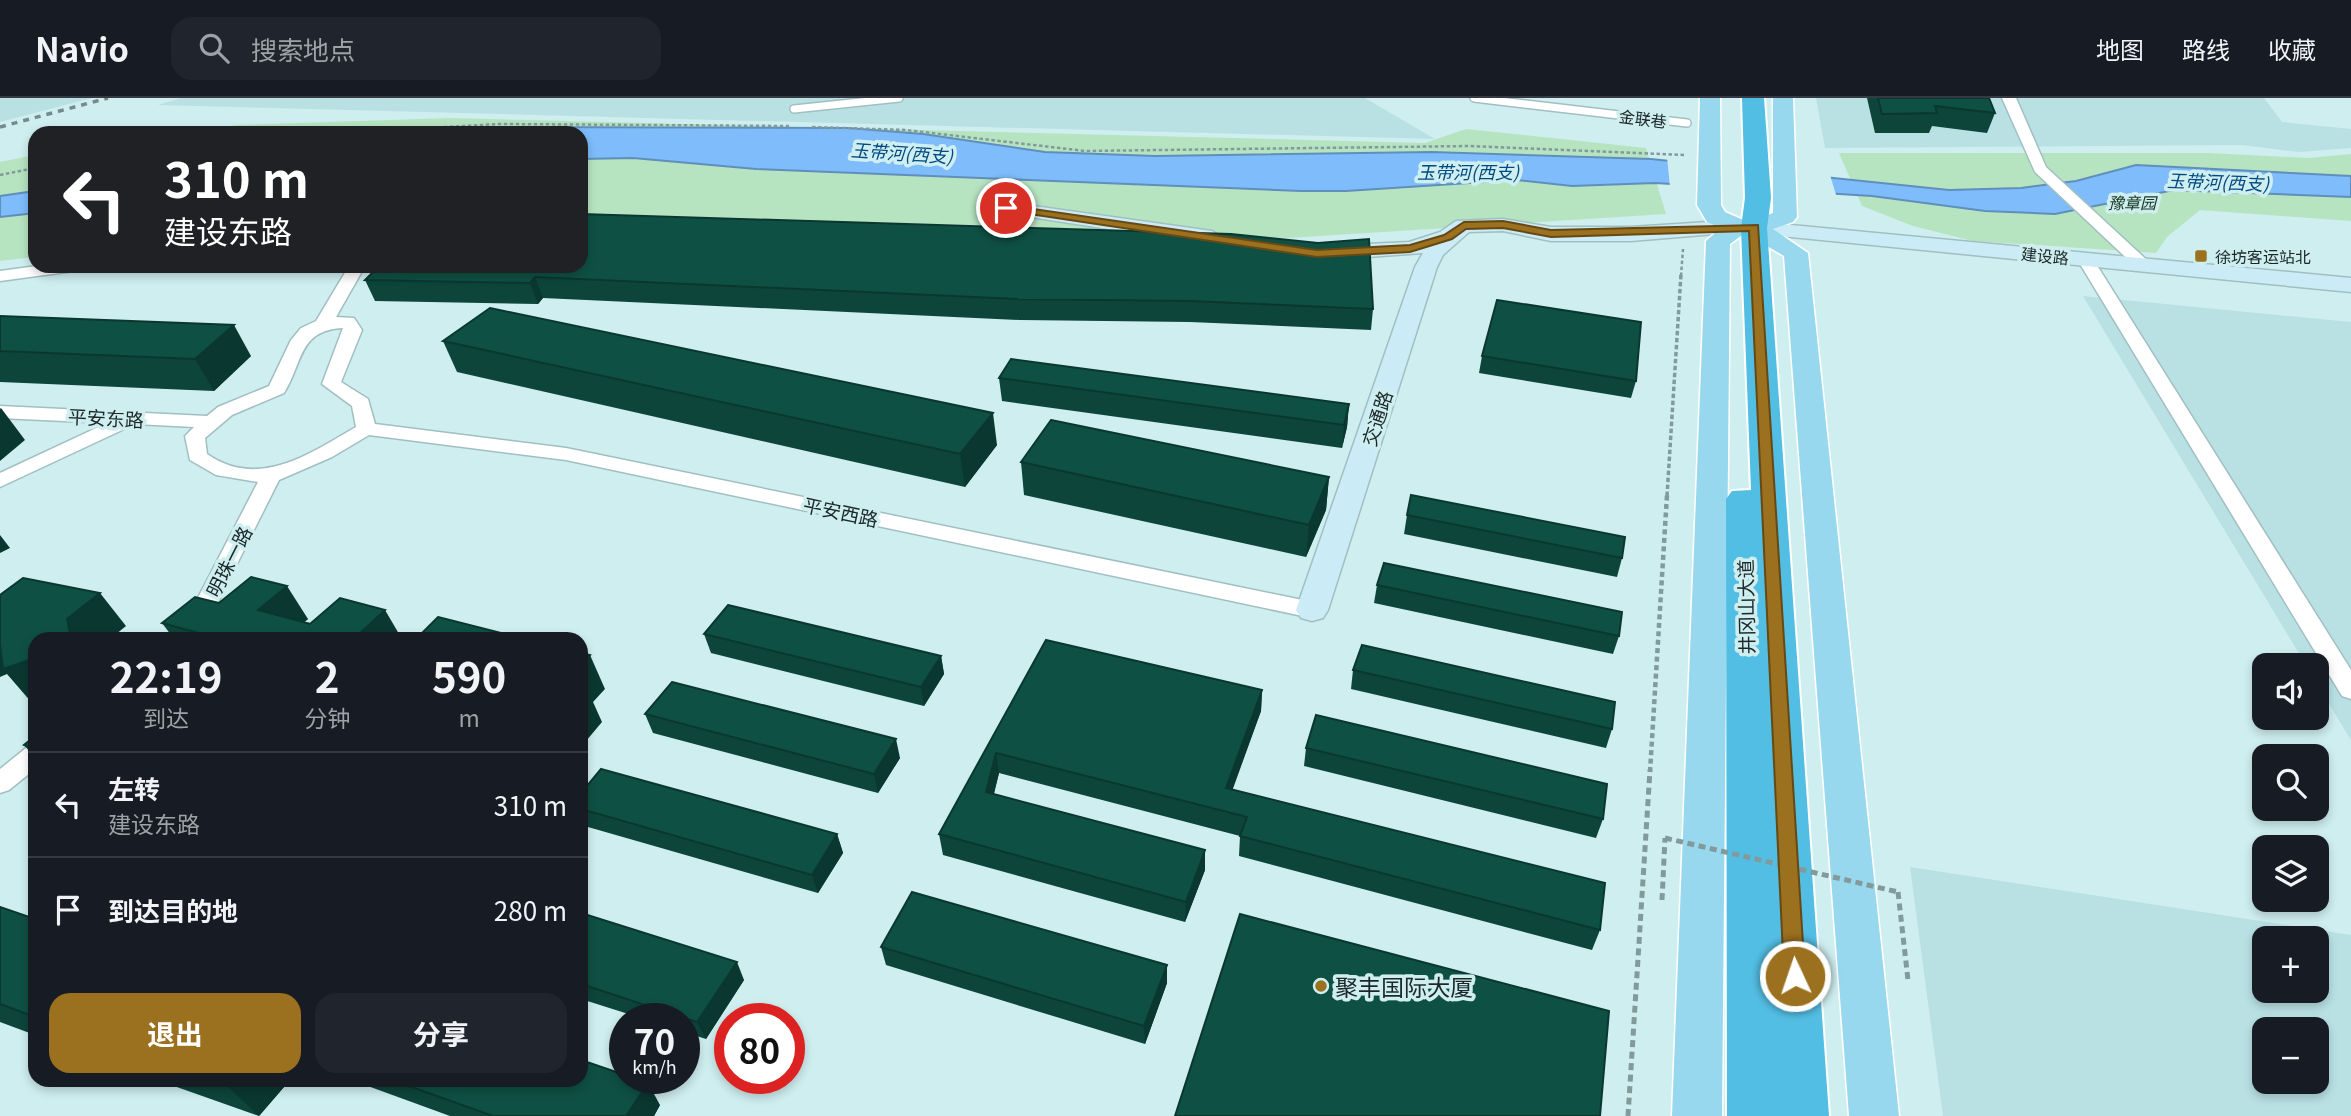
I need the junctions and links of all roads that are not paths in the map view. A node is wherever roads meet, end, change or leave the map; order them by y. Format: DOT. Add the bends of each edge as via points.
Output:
graph roads {
  1 [pos="899,98"];
  2 [pos="1474,98"];
  3 [pos="1710,98"];
  4 [pos="1739,98"];
  5 [pos="1753,98"];
  6 [pos="1783,98"];
  7 [pos="2009,98"];
  8 [pos="794,109"];
  9 [pos="1687,123"];
  10 [pos="1748,198"];
  11 [pos="1006,208"];
  12 [pos="1453,234"];
  13 [pos="1236,242"];
  14 [pos="1303,252"];
  15 [pos="2085,259"];
  16 [pos="2143,265"];
  17 [pos="28,272"];
  18 [pos="353,273"];
  19 [pos="0,276"];
  20 [pos="2351,285"];
  21 [pos="325,321"];
  22 [pos="0,412"];
  23 [pos="134,418"];
  24 [pos="213,422"];
  25 [pos="366,429"];
  26 [pos="271,476"];
  27 [pos="0,481"];
  28 [pos="1312,610"];
  29 [pos="185,632"];
  30 [pos="2351,690"];
  31 [pos="28,761"];
  32 [pos="0,783"];
  33 [pos="1697,1116"];
  34 [pos="1754,1116"];
  35 [pos="1802,1116"];
  36 [pos="1874,1116"];
  1 -- 8 [label="lane"];
  2 -- 9 [label="lane, 金联巷"];
  3 -- 10 [label="main road" via="1709,149"];
  4 -- 10 [label="highway, 井冈山大道"];
  5 -- 10 [label="highway, 井冈山大道"];
  6 -- 10 [label="main road" via="1785,155"];
  7 -- 16 [label="street" via="2044,173"];
  10 -- 12 [label="street, 建设路" via="1684,230 1551,234 1503,225 1464,226"];
  10 -- 15 [label="street, 建设路"];
  10 -- 33 [label="main road" via="1718,241"];
  10 -- 34 [label="highway, 井冈山大道"];
  10 -- 35 [label="highway, 井冈山大道"];
  10 -- 36 [label="main road" via="1796,253"];
  11 -- 13 [label="street"];
  12 -- 14 [label="street, 建设路" via="1410,249"];
  12 -- 28 [label="street, 交通路" via="1426,267"];
  15 -- 16 [label="street, 建设路"];
  15 -- 30 [label="street"];
  16 -- 20 [label="street, 建设路"];
  17 -- 19 [label="street"];
  18 -- 21 [label="street"];
  21 -- 24 [label="street" via="303,332 277,389 225,411"];
  21 -- 25 [label="street" via="348,322 353,331 331,384 361,403"];
  22 -- 23 [label="street, 平安东路"];
  23 -- 24 [label="street, 平安东路"];
  23 -- 27 [label="street"];
  24 -- 26 [label="street" via="195,436 197,456 213,468"];
  25 -- 26 [label="street"];
  25 -- 28 [label="street, 平安西路" via="566,454"];
  26 -- 29 [label="street, 明珠一路" via="195,624"];
  31 -- 32 [label="street"];
}
